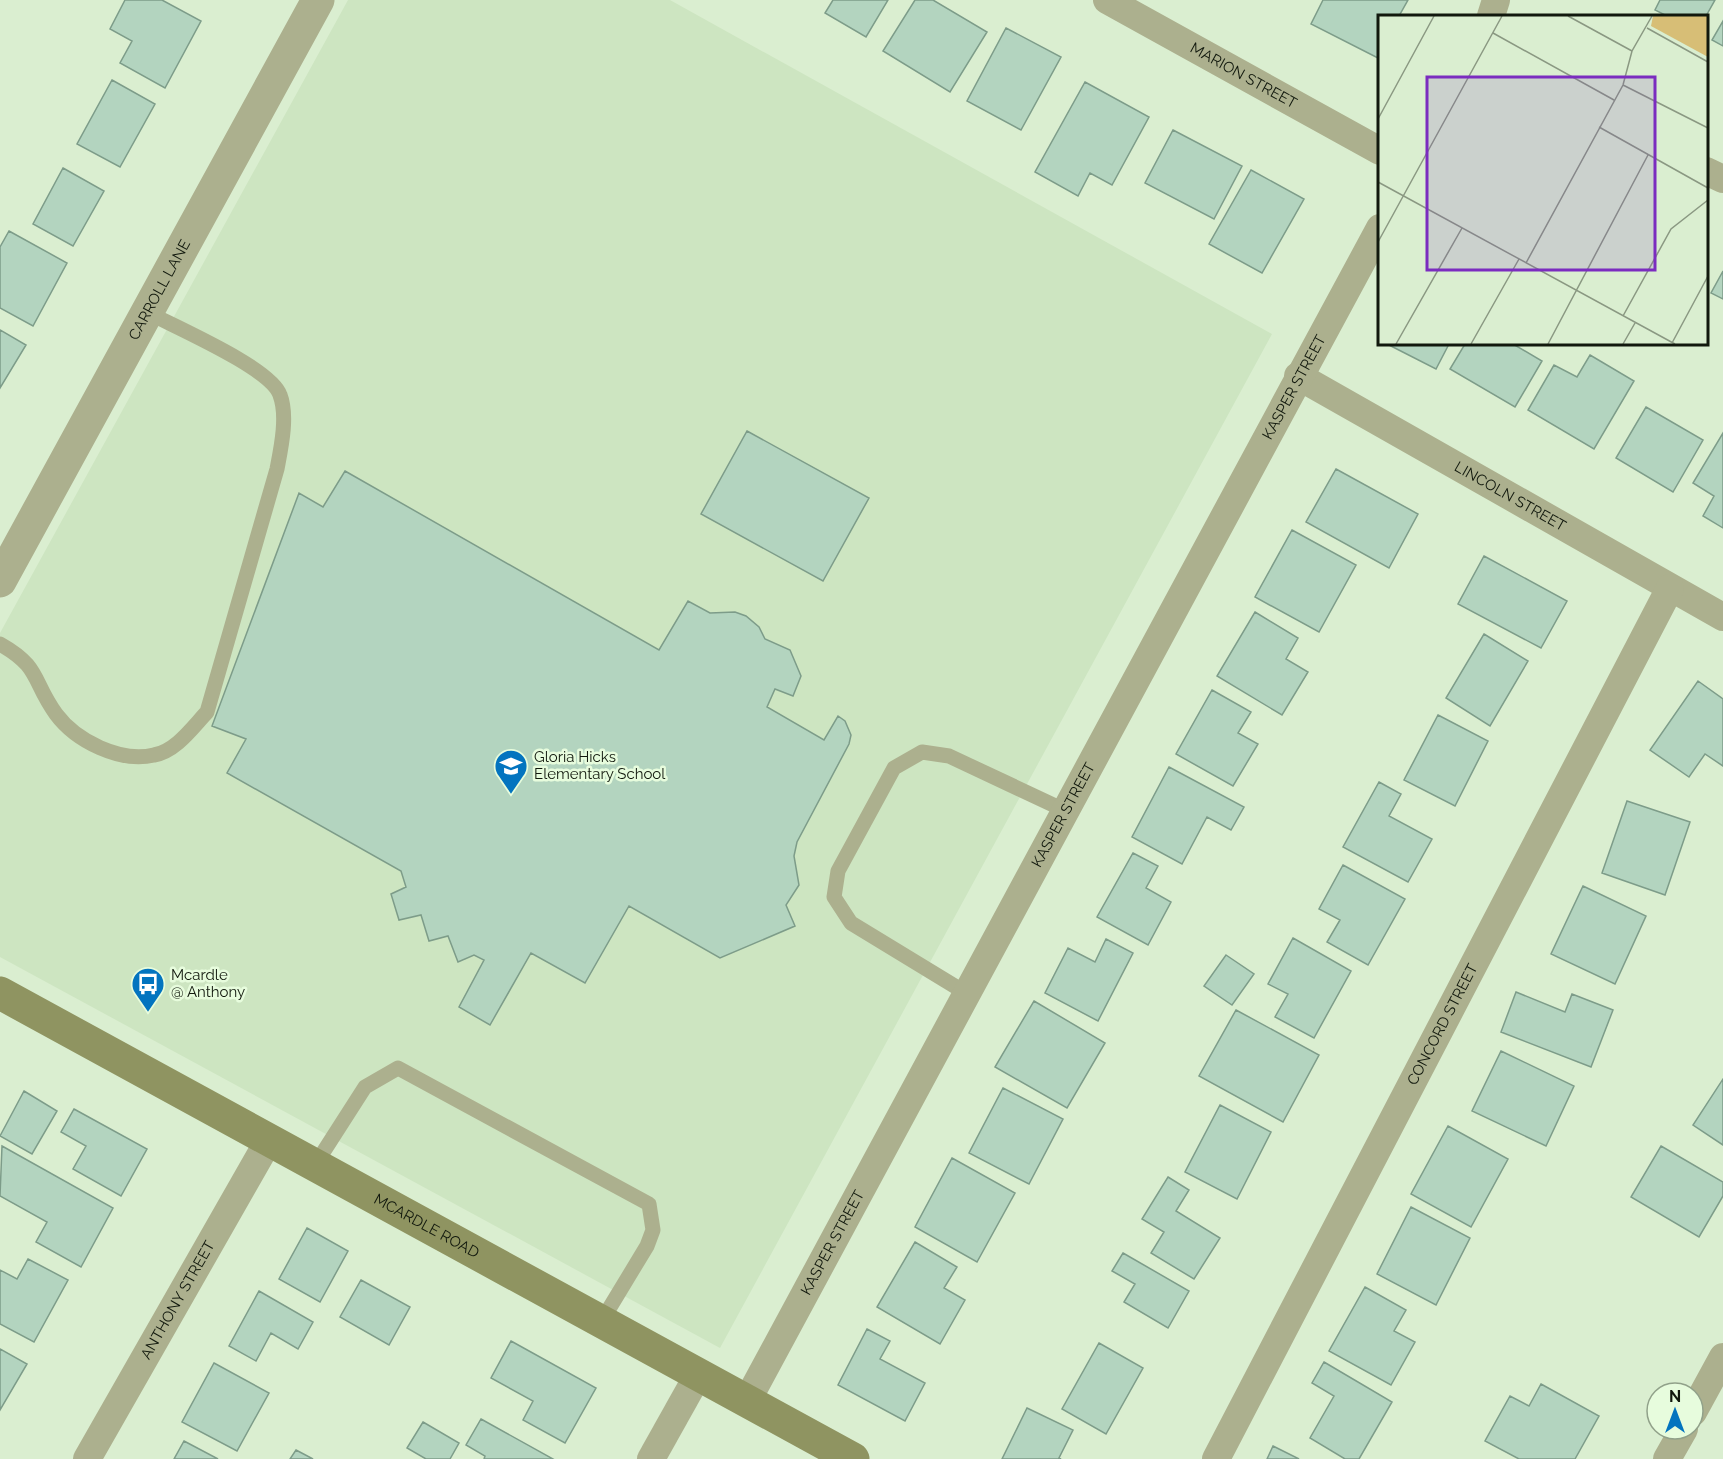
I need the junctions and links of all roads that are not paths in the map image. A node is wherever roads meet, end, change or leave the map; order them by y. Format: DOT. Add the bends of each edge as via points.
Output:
graph roads {
  1 [pos="318,0"];
  2 [pos="1107,0"];
  3 [pos="1496,0"];
  4 [pos="1491,15"];
  5 [pos="1378,150"];
  6 [pos="1708,172"];
  7 [pos="1723,179"];
  8 [pos="1378,232"];
  9 [pos="147,312"];
  10 [pos="1298,376"];
  11 [pos="0,581"];
  12 [pos="1670,588"];
  13 [pos="1723,617"];
  14 [pos="0,644"];
  15 [pos="1064,810"];
  16 [pos="0,993"];
  17 [pos="966,993"];
  18 [pos="268,1140"];
  19 [pos="315,1166"];
  20 [pos="601,1322"];
  21 [pos="1723,1357"];
  22 [pos="698,1375"];
  23 [pos="1705,1390"];
  24 [pos="747,1401"];
  25 [pos="1677,1441"];
  26 [pos="87,1459"];
  27 [pos="651,1459"];
  28 [pos="853,1459"];
  29 [pos="1216,1459"];
  30 [pos="1667,1459"];
  1 -- 9 [label="street, CARROLL LANE"];
  2 -- 5 [label="street, MARION STREET"];
  3 -- 4 [label="street"];
  6 -- 7 [label="street"];
  8 -- 10 [label="street, KASPER STREET"];
  9 -- 11 [label="street, CARROLL LANE"];
  9 -- 14 [label="lane" via="254,367 280,394 283,436 277,469 207,712 180,742 154,755 112,753 64,724 22,656"];
  10 -- 12 [label="street, LINCOLN STREET"];
  10 -- 15 [label="street, KASPER STREET"];
  12 -- 13 [label="street, LINCOLN STREET"];
  12 -- 29 [label="street, CONCORD STREET"];
  15 -- 17 [label="street, KASPER STREET"];
  15 -- 17 [label="lane" via="949,756 922,752 894,768 838,871 834,897 851,923"];
  16 -- 18 [label="main road, MCARDLE ROAD"];
  17 -- 24 [label="street, KASPER STREET"];
  18 -- 19 [label="main road, MCARDLE ROAD"];
  18 -- 26 [label="street, ANTHONY STREET"];
  19 -- 20 [label="main road, MCARDLE ROAD"];
  19 -- 20 [label="lane" via="365,1087 398,1068 649,1204 653,1230 647,1246"];
  20 -- 22 [label="main road, MCARDLE ROAD"];
  21 -- 23 [label="street"];
  22 -- 24 [label="main road, MCARDLE ROAD"];
  22 -- 27 [label="street"];
  24 -- 28 [label="main road, MCARDLE ROAD"];
  25 -- 30 [label="street"];
}
